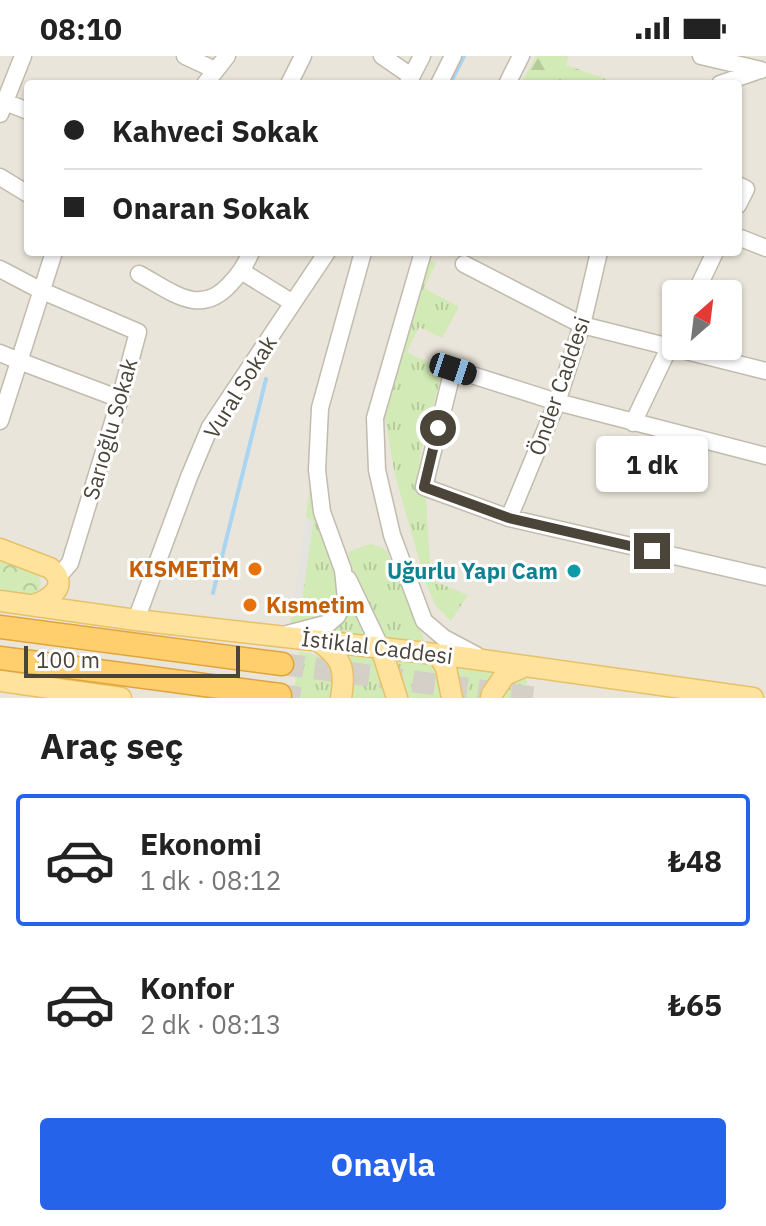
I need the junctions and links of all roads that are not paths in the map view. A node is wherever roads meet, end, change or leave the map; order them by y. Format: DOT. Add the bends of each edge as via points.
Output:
graph roads {
  1 [pos="23,56"];
  2 [pos="185,56"];
  3 [pos="227,56"];
  4 [pos="303,56"];
  5 [pos="382,56"];
  6 [pos="422,56"];
  7 [pos="453,56"];
  8 [pos="521,56"];
  9 [pos="701,56"];
  10 [pos="764,68"];
  11 [pos="210,77"];
  12 [pos="291,80"];
  13 [pos="409,80"];
  14 [pos="441,80"];
  15 [pos="509,80"];
  16 [pos="731,80"];
  17 [pos="3,108"];
  18 [pos="24,111"];
  19 [pos="0,177"];
  20 [pos="24,192"];
  21 [pos="742,239"];
  22 [pos="766,248"];
  23 [pos="53,256"];
  24 [pos="249,256"];
  25 [pos="324,256"];
  26 [pos="362,256"];
  27 [pos="422,256"];
  28 [pos="598,256"];
  29 [pos="713,256"];
  30 [pos="464,264"];
  31 [pos="0,269"];
  32 [pos="241,271"];
  33 [pos="139,274"];
  34 [pos="702,280"];
  35 [pos="40,290"];
  36 [pos="293,303"];
  37 [pos="582,325"];
  38 [pos="662,338"];
  39 [pos="0,353"];
  40 [pos="663,360"];
  41 [pos="741,360"];
  42 [pos="19,361"];
  43 [pos="765,367"];
  44 [pos="120,399"];
  45 [pos="557,402"];
  46 [pos="0,421"];
  47 [pos="633,423"];
  48 [pos="766,456"];
  49 [pos="509,518"];
  50 [pos="0,549"];
  51 [pos="343,570"];
  52 [pos="58,577"];
  53 [pos="766,577"];
  54 [pos="0,601"];
  55 [pos="42,601"];
  56 [pos="136,620"];
  57 [pos="424,621"];
  58 [pos="0,627"];
  59 [pos="278,636"];
  60 [pos="317,640"];
  61 [pos="381,648"];
  62 [pos="410,651"];
  63 [pos="439,655"];
  64 [pos="0,658"];
  65 [pos="489,661"];
  66 [pos="282,664"];
  67 [pos="523,667"];
  68 [pos="389,668"];
  69 [pos="448,676"];
  70 [pos="0,681"];
  71 [pos="0,692"];
  72 [pos="280,695"];
  73 [pos="38,698"];
  74 [pos="121,698"];
  75 [pos="341,698"];
  76 [pos="397,698"];
  77 [pos="452,698"];
  78 [pos="491,698"];
  79 [pos="753,698"];
  1 -- 17 [label="street"];
  2 -- 11 [label="street"];
  3 -- 11 [label="street"];
  4 -- 12 [label="street"];
  5 -- 13 [label="street"];
  6 -- 13 [label="street"];
  7 -- 14 [label="street"];
  8 -- 15 [label="street"];
  9 -- 10 [label="street"];
  10 -- 16 [label="street"];
  17 -- 18 [label="street"];
  19 -- 20 [label="street"];
  21 -- 22 [label="street"];
  23 -- 35 [label="street"];
  24 -- 32 [label="street"];
  25 -- 36 [label="street, Vural Sokak"];
  26 -- 51 [label="street" via="320,408 317,470 322,512"];
  27 -- 57 [label="street" via="375,418 377,470 392,535"];
  28 -- 37 [label="street, Önder Caddesi"];
  29 -- 34 [label="street"];
  30 -- 37 [label="street"];
  31 -- 35 [label="street"];
  32 -- 33 [label="street" via="207,301 184,297"];
  32 -- 36 [label="street"];
  35 -- 42 [label="street"];
  35 -- 44 [label="street, Sarıoğlu Sokak" via="138,332"];
  36 -- 56 [label="street, Vural Sokak" via="210,427"];
  37 -- 38 [label="street"];
  37 -- 45 [label="street, Önder Caddesi"];
  39 -- 42 [label="street"];
  40 -- 47 [label="street"];
  41 -- 43 [label="street"];
  42 -- 44 [label="street"];
  42 -- 46 [label="street"];
  44 -- 52 [label="street, Sarıoğlu Sokak" via="70,563"];
  45 -- 47 [label="street"];
  45 -- 49 [label="street, Önder Caddesi"];
  45 -- 49 [label="street" via="453,369 424,487"];
  47 -- 48 [label="street"];
  49 -- 53 [label="street"];
  50 -- 52 [label="main road" via="50,568"];
  51 -- 59 [label="street" via="346,599 337,616 320,627"];
  51 -- 61 [label="street"];
  52 -- 55 [label="main road" via="56,589"];
  54 -- 55 [label="main road, İstiklal Caddesi"];
  55 -- 56 [label="main road, İstiklal Caddesi"];
  56 -- 59 [label="main road, İstiklal Caddesi"];
  57 -- 63 [label="street"];
  57 -- 65 [label="street"];
  58 -- 66 [label="highway"];
  59 -- 60 [label="main road, İstiklal Caddesi"];
  60 -- 61 [label="main road, İstiklal Caddesi"];
  60 -- 75 [label="main road" via="340,661"];
  61 -- 62 [label="main road, İstiklal Caddesi"];
  61 -- 68 [label="main road"];
  62 -- 63 [label="main road, İstiklal Caddesi"];
  62 -- 68 [label="main road" via="394,655"];
  62 -- 69 [label="main road"];
  63 -- 65 [label="main road, İstiklal Caddesi"];
  63 -- 69 [label="main road"];
  64 -- 72 [label="highway"];
  65 -- 67 [label="main road, İstiklal Caddesi"];
  67 -- 78 [label="main road" via="505,675"];
  67 -- 79 [label="main road, İstiklal Caddesi"];
  68 -- 76 [label="main road"];
  69 -- 77 [label="main road"];
  70 -- 74 [label="main road"];
  71 -- 73 [label="main road"];
}
